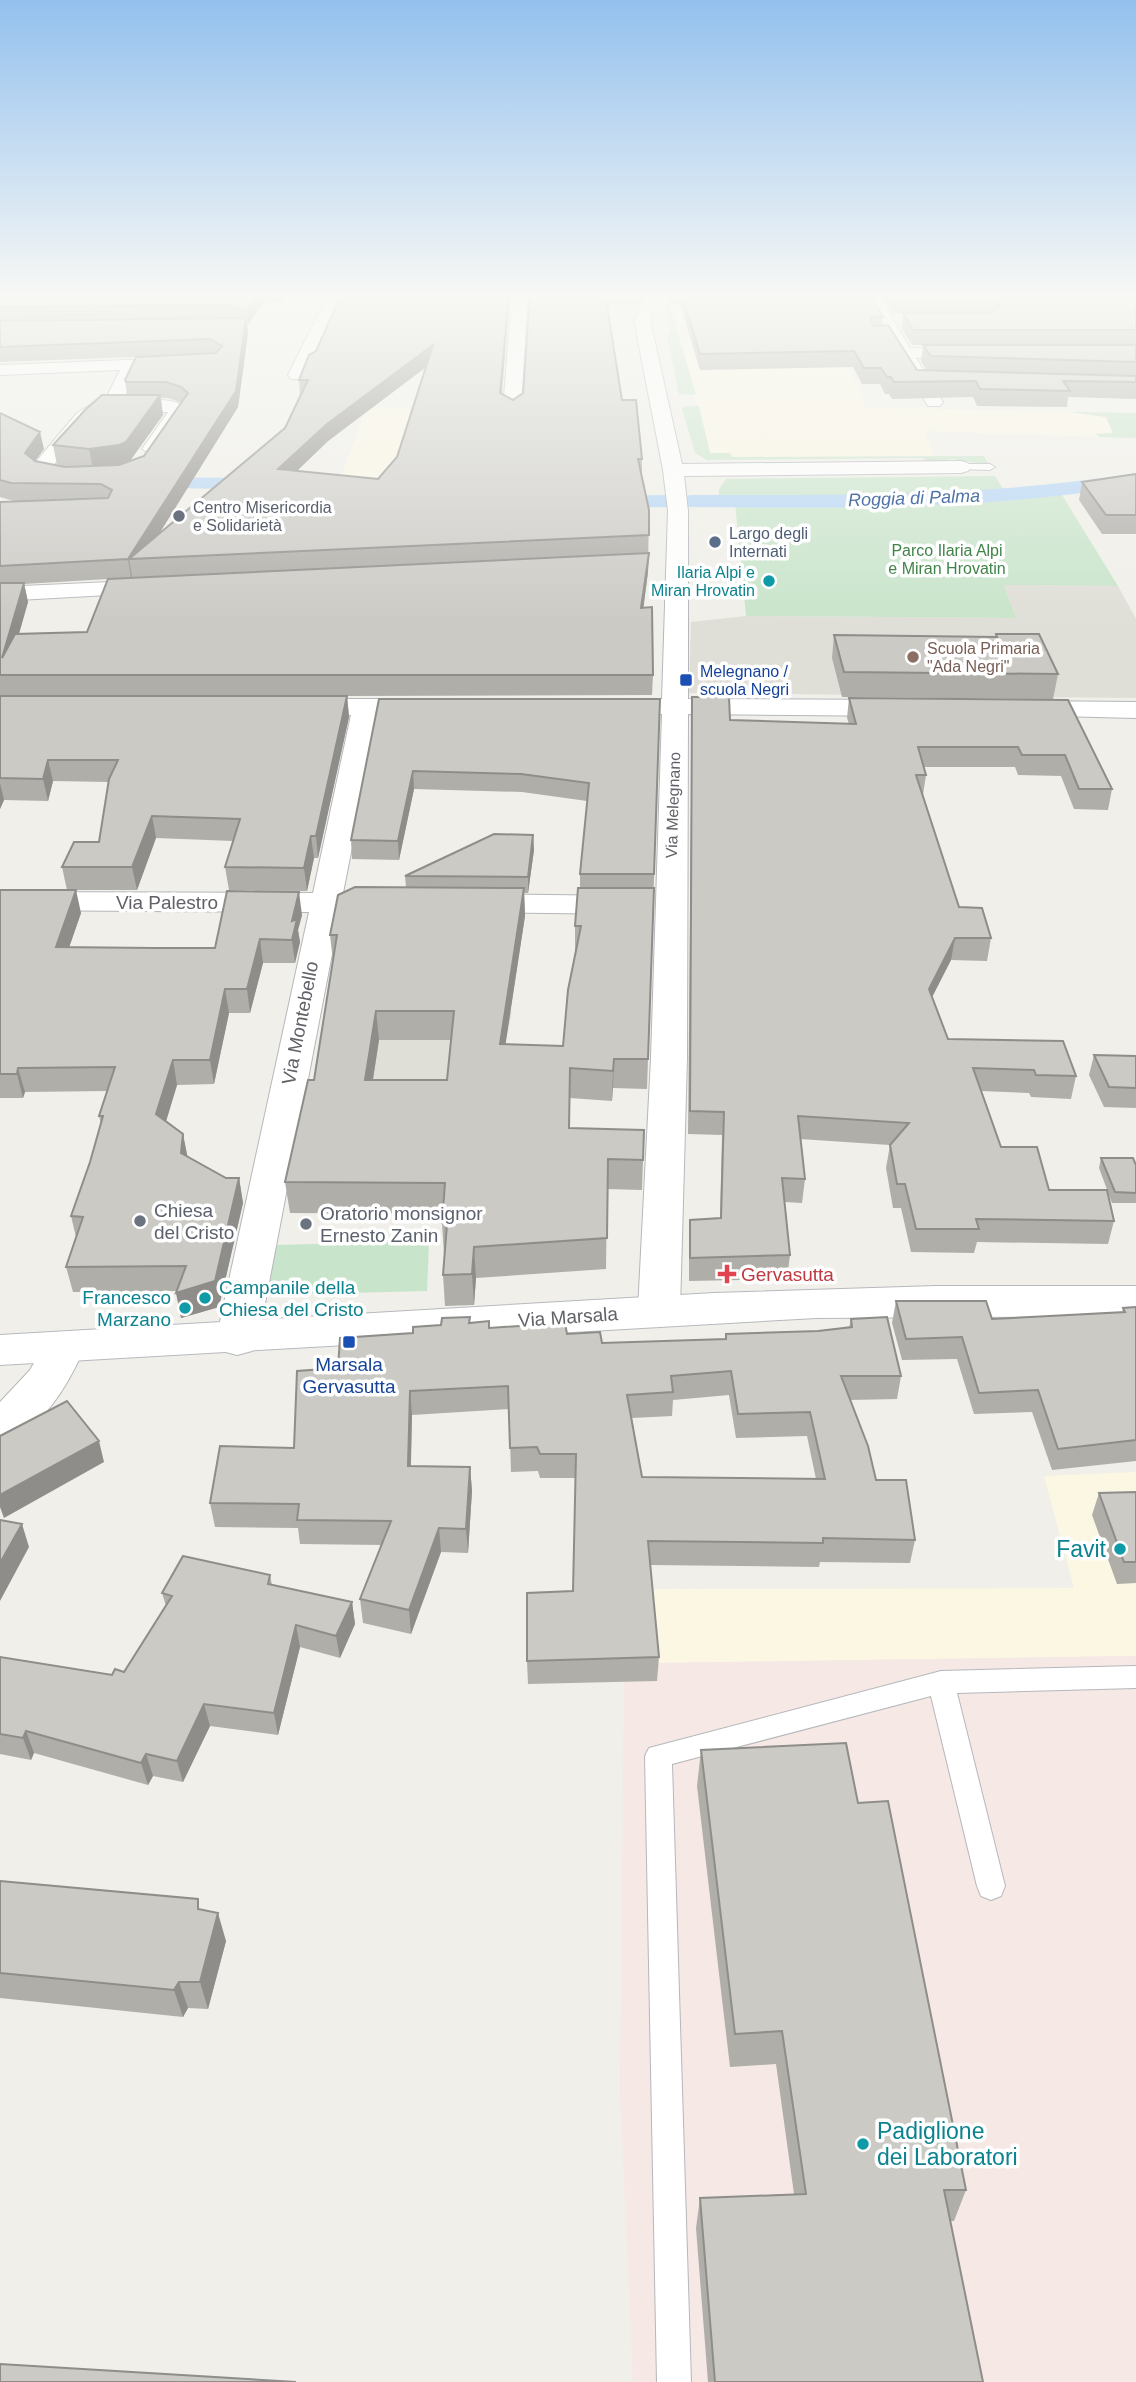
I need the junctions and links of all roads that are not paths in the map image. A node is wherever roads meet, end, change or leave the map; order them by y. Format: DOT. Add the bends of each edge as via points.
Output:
graph roads {
  1 [pos="98,404"];
  2 [pos="121,404"];
  3 [pos="512,404"];
  4 [pos="659,404"];
  5 [pos="512,410"];
  6 [pos="961,467"];
  7 [pos="990,467"];
  8 [pos="138,468"];
  9 [pos="673,470"];
  10 [pos="100,476"];
  11 [pos="173,586"];
  12 [pos="0,594"];
  13 [pos="579,706"];
  14 [pos="676,706"];
  15 [pos="271,707"];
  16 [pos="366,707"];
  17 [pos="459,707"];
  18 [pos="924,708"];
  19 [pos="993,709"];
  20 [pos="1136,710"];
  21 [pos="0,901"];
  22 [pos="324,902"];
  23 [pos="670,905"];
  24 [pos="1136,1301"];
  25 [pos="659,1310"];
  26 [pos="237,1340"];
  27 [pos="64,1348"];
  28 [pos="0,1350"];
  29 [pos="0,1427"];
  30 [pos="1136,1677"];
  31 [pos="941,1682"];
  32 [pos="991,1886"];
  33 [pos="674,2382"];
  1 -- 10 [label="street" via="41,468 47,474"];
  2 -- 8 [label="street" via="179,410"];
  3 -- 5 [label="street"];
  4 -- 9 [label="street, Via Melegnano"];
  6 -- 7 [label="lane"];
  6 -- 9 [label="street"];
  9 -- 14 [label="street, Via Melegnano" via="678,498 664,563"];
  11 -- 12 [label="street"];
  13 -- 14 [label="street"];
  14 -- 18 [label="street"];
  14 -- 23 [label="street, Via Melegnano"];
  15 -- 16 [label="street"];
  16 -- 17 [label="street"];
  16 -- 22 [label="street, Via Montebello"];
  19 -- 20 [label="street"];
  21 -- 22 [label="street, Via Palestro"];
  22 -- 23 [label="street, Via Palestro"];
  22 -- 26 [label="street, Via Montebello"];
  23 -- 25 [label="street, Via Melegnano"];
  24 -- 25 [label="street, Via Marsala" via="820,1303"];
  25 -- 26 [label="street, Via Marsala"];
  26 -- 27 [label="street, Via Marsala"];
  27 -- 28 [label="street, Via Marsala"];
  27 -- 29 [label="street" via="52,1376 27,1407"];
  30 -- 31 [label="lane"];
  31 -- 32 [label="lane"];
  31 -- 33 [label="lane" via="658,1756"];
}
